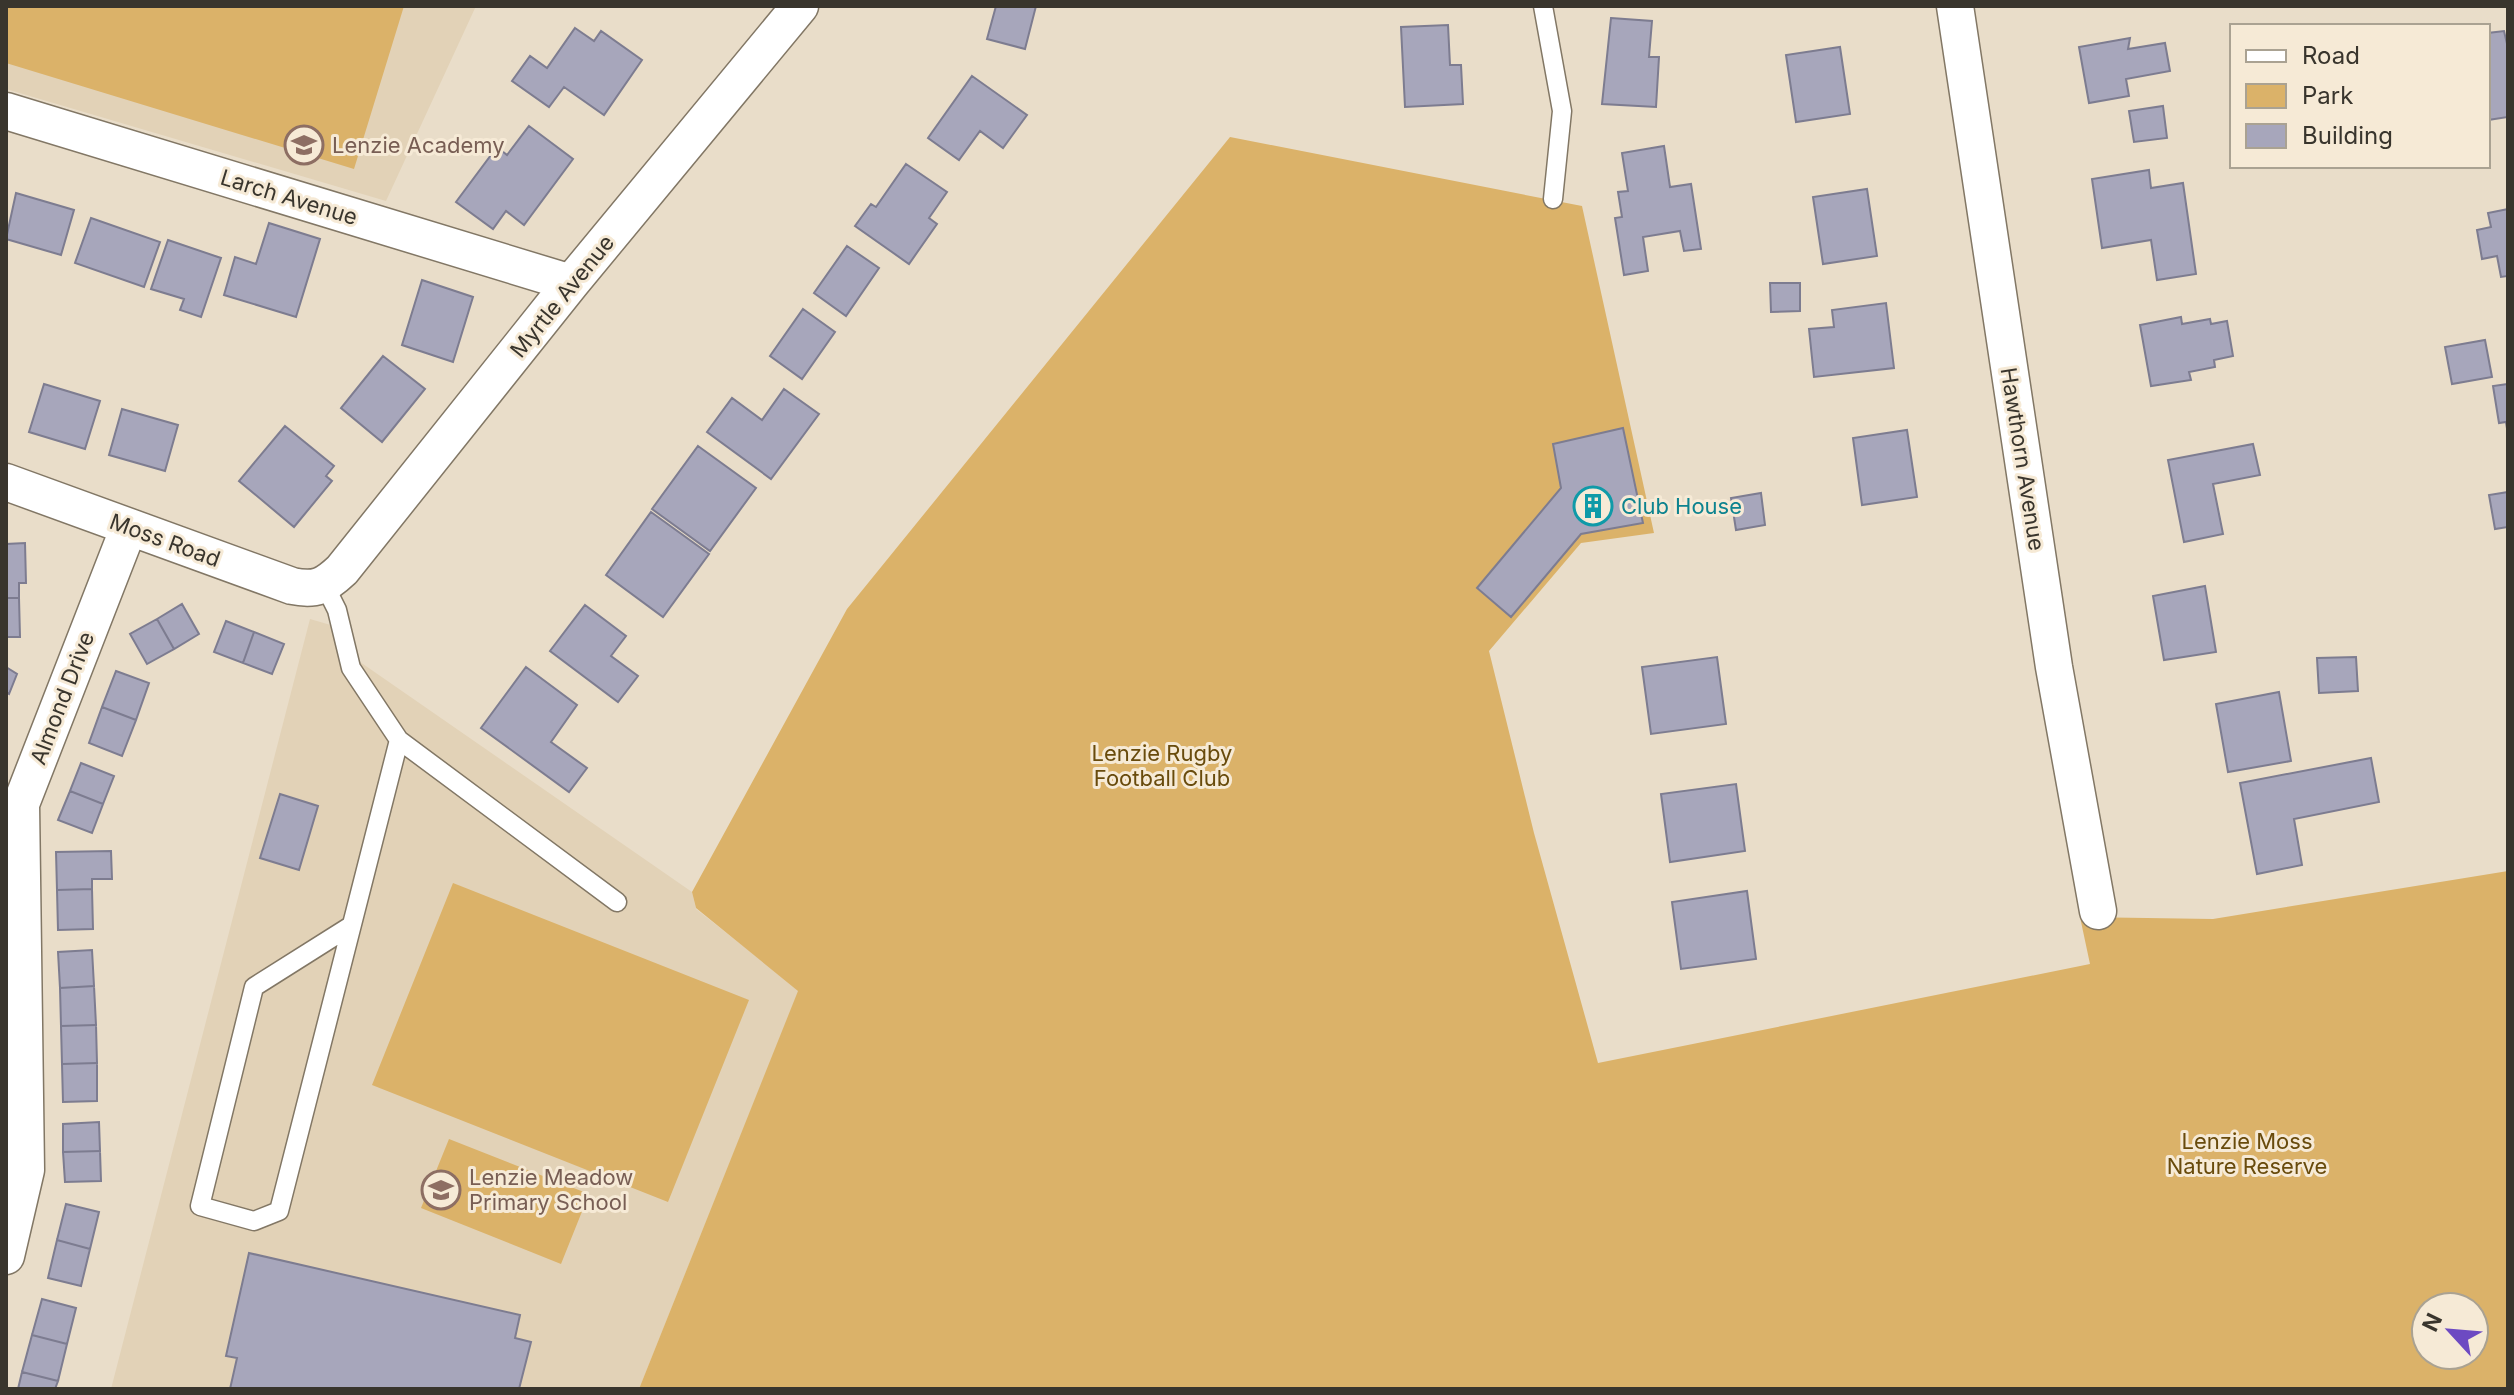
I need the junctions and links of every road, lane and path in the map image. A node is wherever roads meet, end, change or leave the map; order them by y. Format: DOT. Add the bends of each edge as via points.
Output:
graph roads {
  1 [pos="800,6"];
  2 [pos="1543,6"];
  3 [pos="1955,6"];
  4 [pos="6,111"];
  5 [pos="1553,199"];
  6 [pos="571,283"];
  7 [pos="6,482"];
  8 [pos="129,527"];
  9 [pos="325,586"];
  10 [pos="399,740"];
  11 [pos="617,902"];
  12 [pos="2098,911"];
  13 [pos="349,927"];
  14 [pos="6,1256"];
  1 -- 6 [label="street, Myrtle Avenue"];
  2 -- 5 [label="lane" via="1562,111"];
  3 -- 12 [label="street, Hawthorn Avenue" via="2054,667"];
  4 -- 6 [label="street, Larch Avenue"];
  6 -- 9 [label="street, Myrtle Avenue"];
  7 -- 8 [label="street, Moss Road"];
  8 -- 9 [label="street, Moss Road" via="292,586"];
  8 -- 14 [label="street, Almond Drive" via="21,804 26,1170"];
  9 -- 10 [label="lane" via="337,610 351,668"];
  10 -- 11 [label="lane"];
  10 -- 13 [label="lane"];
  13 -- 13 [label="lane" via="279,1211 254,1221 200,1206 254,987"];
}
